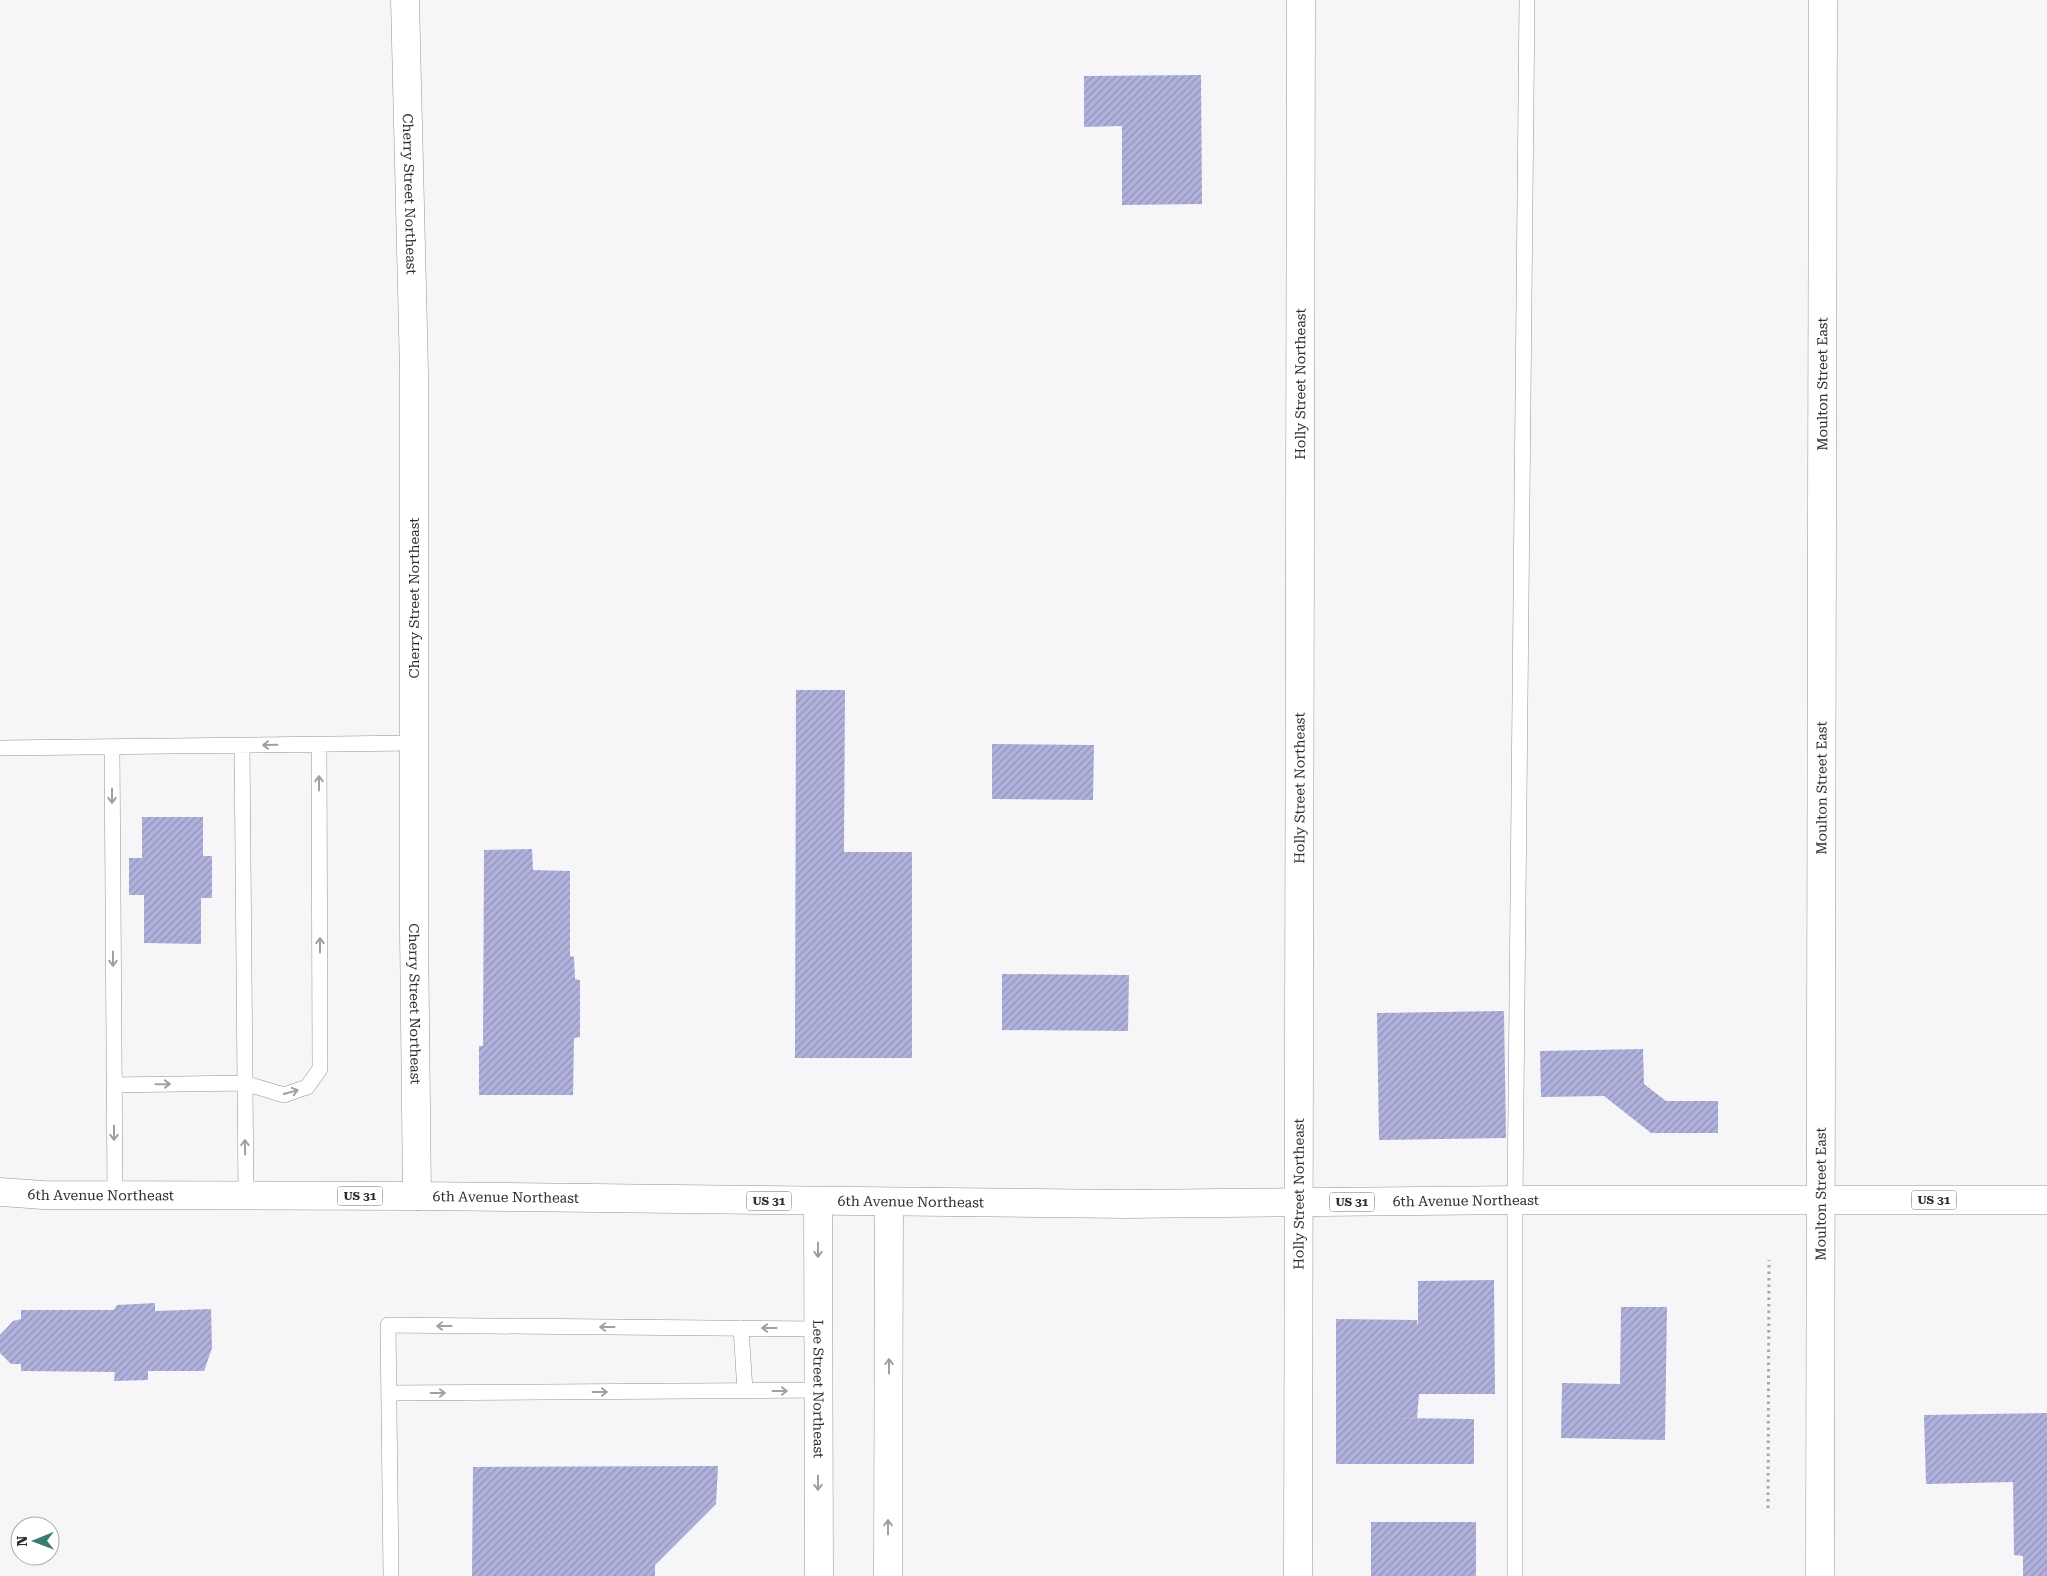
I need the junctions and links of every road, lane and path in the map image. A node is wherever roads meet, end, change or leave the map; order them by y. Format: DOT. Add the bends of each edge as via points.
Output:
graph roads {
  1 [pos="405,0"];
  2 [pos="1301,0"];
  3 [pos="1527,0"];
  4 [pos="1822,0"];
  5 [pos="414,743"];
  6 [pos="319,744"];
  7 [pos="242,745"];
  8 [pos="0,748"];
  9 [pos="112,748"];
  10 [pos="244,1083"];
  11 [pos="114,1084"];
  12 [pos="0,1192"];
  13 [pos="115,1195"];
  14 [pos="246,1195"];
  15 [pos="417,1196"];
  16 [pos="1515,1200"];
  17 [pos="1822,1200"];
  18 [pos="2047,1200"];
  19 [pos="818,1201"];
  20 [pos="889,1202"];
  21 [pos="1299,1203"];
  22 [pos="1769,1260"];
  23 [pos="741,1328"];
  24 [pos="818,1329"];
  25 [pos="818,1390"];
  26 [pos="745,1391"];
  27 [pos="389,1393"];
  28 [pos="1768,1508"];
  29 [pos="391,1576"];
  30 [pos="819,1576"];
  31 [pos="888,1576"];
  32 [pos="1298,1576"];
  33 [pos="1514,1576"];
  34 [pos="1820,1576"];
  1 -- 5 [label="street, Cherry Street Northeast" via="414,371"];
  2 -- 21 [label="street, Holly Street Northeast"];
  3 -- 16 [label="lane"];
  4 -- 17 [label="street, Moulton Street East"];
  5 -- 6 [label="lane"];
  5 -- 15 [label="street, Cherry Street Northeast"];
  6 -- 7 [label="lane, one-way"];
  10 -- 6 [label="lane, one-way" via="284,1095 307,1087 320,1069"];
  7 -- 9 [label="lane"];
  7 -- 10 [label="lane"];
  8 -- 9 [label="lane"];
  9 -- 11 [label="lane, one-way"];
  11 -- 10 [label="lane, one-way"];
  14 -- 10 [label="lane, one-way"];
  11 -- 13 [label="lane, one-way"];
  12 -- 13 [label="street, 6th Avenue Northeast / US 31"];
  13 -- 14 [label="street, 6th Avenue Northeast / US 31"];
  14 -- 15 [label="street, 6th Avenue Northeast / US 31"];
  15 -- 19 [label="street, 6th Avenue Northeast / US 31"];
  16 -- 17 [label="street, 6th Avenue Northeast / US 31"];
  16 -- 21 [label="street, 6th Avenue Northeast / US 31"];
  16 -- 33 [label="lane"];
  17 -- 18 [label="street, US 31"];
  17 -- 34 [label="street, Moulton Street East"];
  19 -- 20 [label="street, 6th Avenue Northeast / US 31"];
  19 -- 24 [label="street, Lee Street Northeast, one-way"];
  20 -- 21 [label="street, 6th Avenue Northeast / US 31"];
  31 -- 20 [label="street, one-way"];
  21 -- 32 [label="street, Holly Street Northeast"];
  22 -- 28 [label="path"];
  24 -- 23 [label="lane, one-way"];
  23 -- 26 [label="lane"];
  23 -- 27 [label="lane, one-way" via="388,1325"];
  24 -- 25 [label="street, Lee Street Northeast"];
  26 -- 25 [label="lane, one-way"];
  25 -- 30 [label="street, Lee Street Northeast, one-way"];
  27 -- 26 [label="lane, one-way"];
  27 -- 29 [label="lane"];
}
